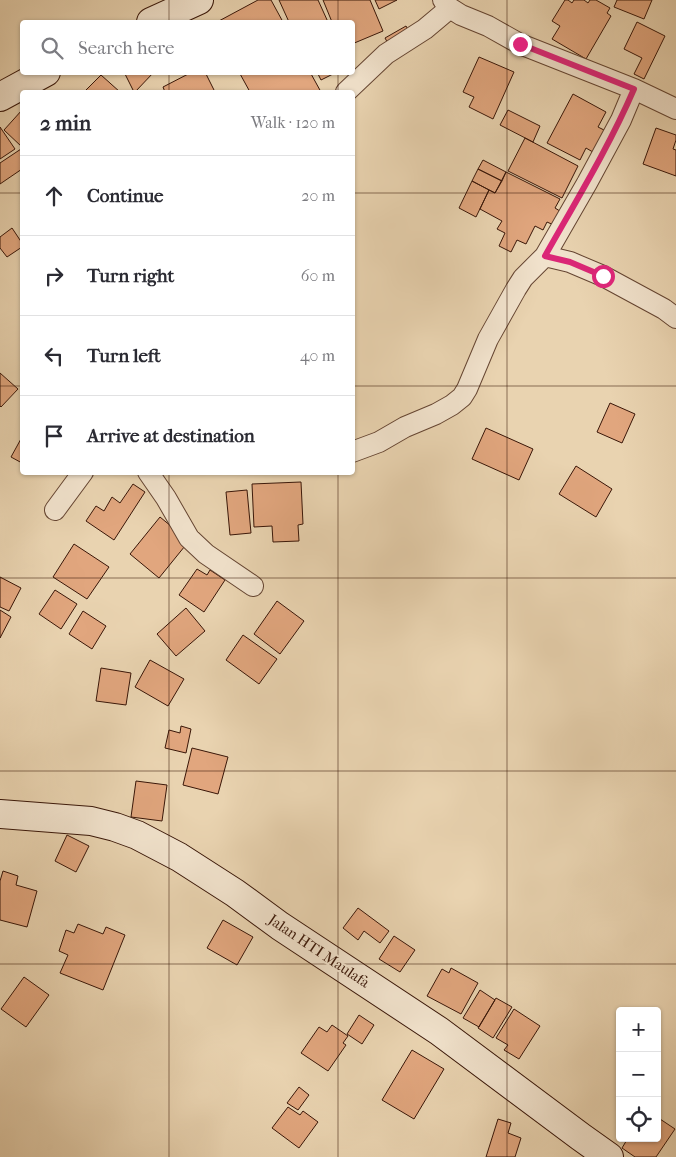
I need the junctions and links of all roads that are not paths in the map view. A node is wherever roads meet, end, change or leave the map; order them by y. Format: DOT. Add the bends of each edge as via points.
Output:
graph roads {
  1 [pos="198,0"];
  2 [pos="447,4"];
  3 [pos="155,20"];
  4 [pos="40,75"];
  5 [pos="634,89"];
  6 [pos="348,90"];
  7 [pos="0,97"];
  8 [pos="676,109"];
  9 [pos="545,256"];
  10 [pos="676,318"];
  11 [pos="355,451"];
  12 [pos="81,475"];
  13 [pos="150,475"];
  14 [pos="55,510"];
  15 [pos="253,586"];
  16 [pos="0,814"];
  17 [pos="609,1157"];
  1 -- 3 [label="street"];
  2 -- 5 [label="street" via="520,44"];
  2 -- 6 [label="street" via="425,29 386,54"];
  4 -- 7 [label="street"];
  5 -- 8 [label="street"];
  5 -- 9 [label="street" via="604,152"];
  9 -- 10 [label="street" via="603,276"];
  9 -- 11 [label="street" via="516,289 488,339 462,397 436,414"];
  12 -- 14 [label="street"];
  13 -- 15 [label="street" via="189,538 206,554"];
  16 -- 17 [label="street, Jalan HTI Maulafa" via="91,821 114,827 179,857 439,1031"];
}
